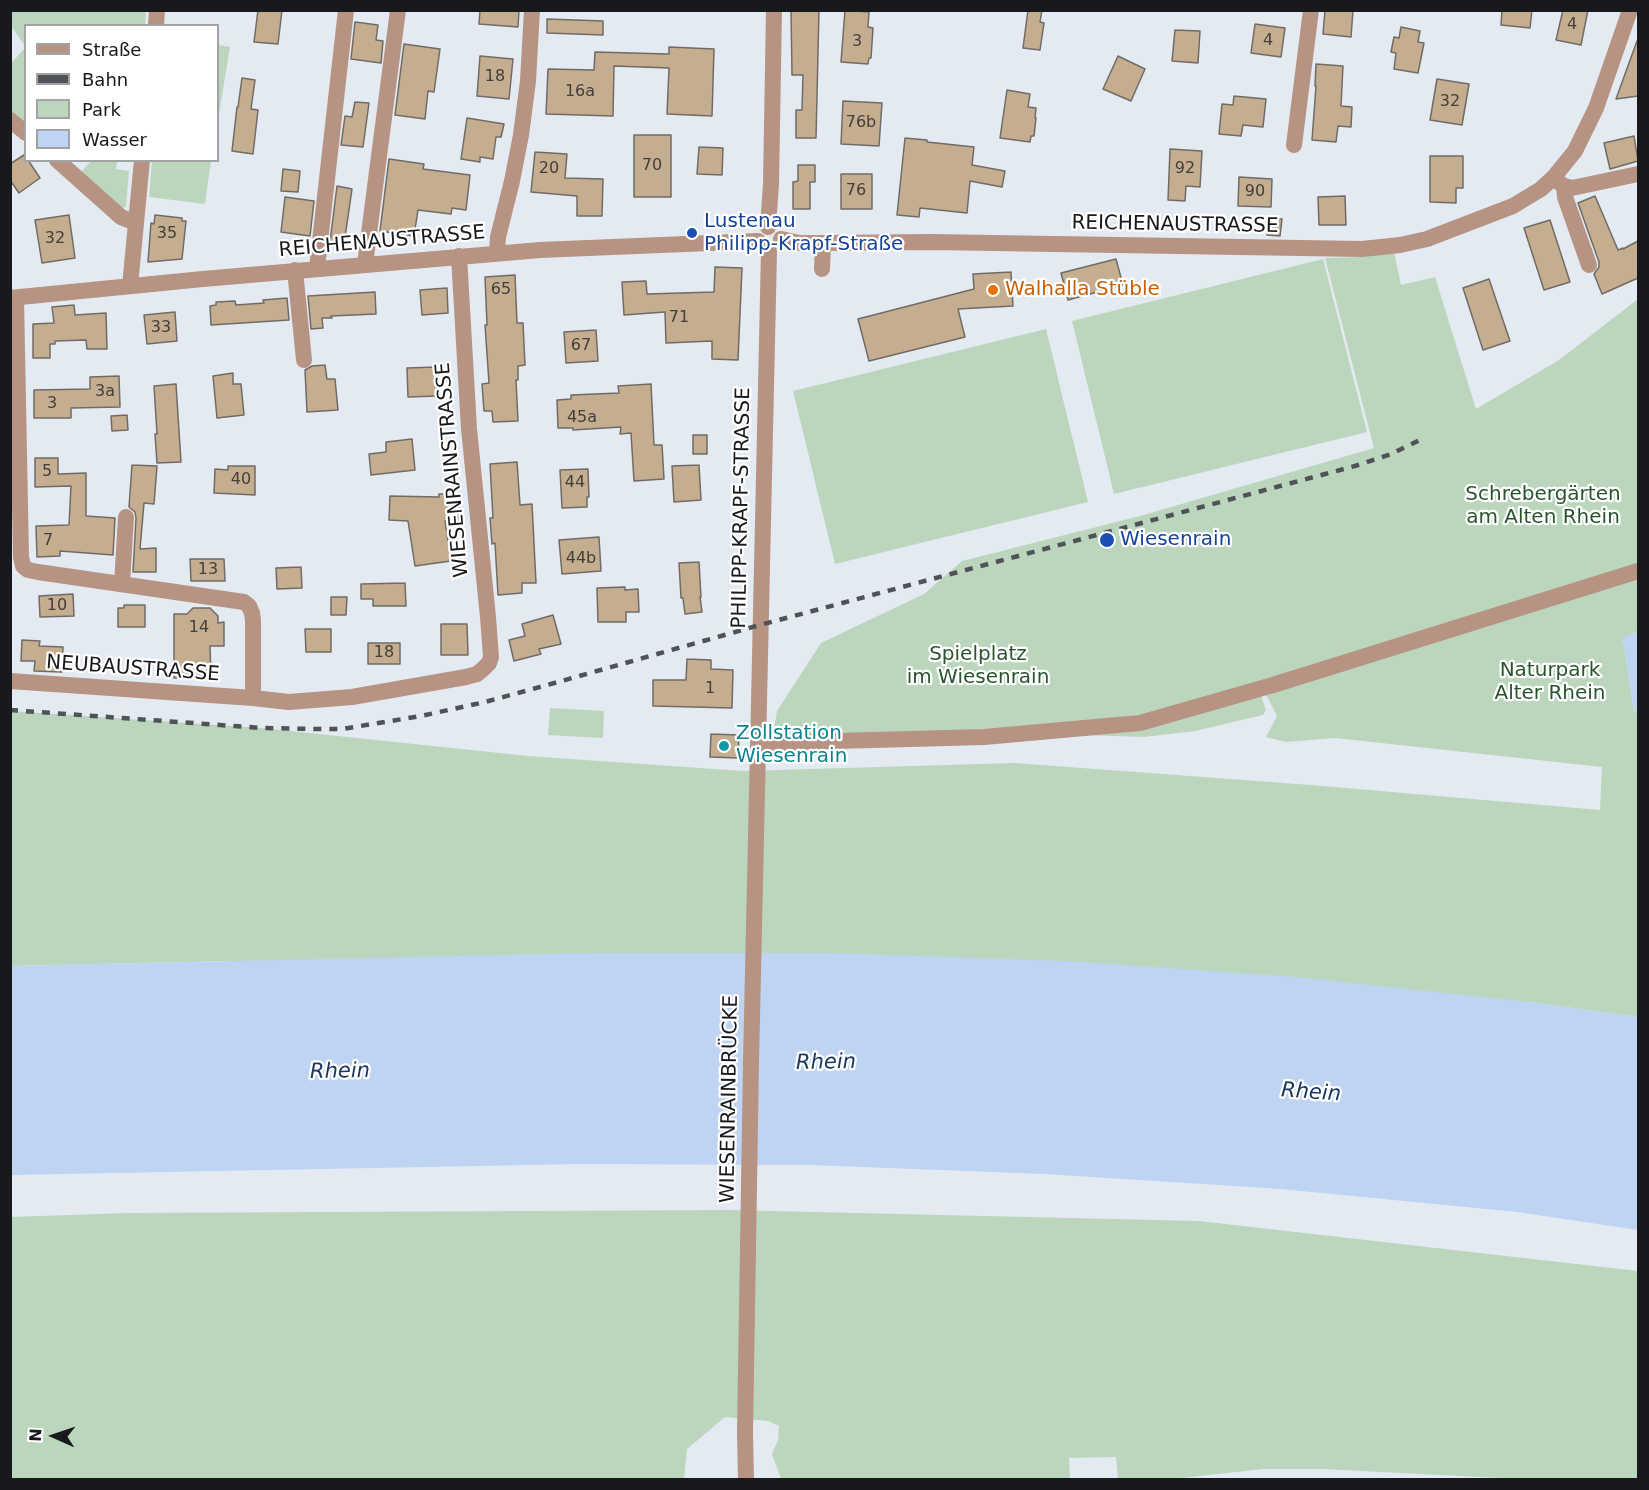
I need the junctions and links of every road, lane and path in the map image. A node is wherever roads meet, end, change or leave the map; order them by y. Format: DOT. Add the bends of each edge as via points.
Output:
graph roads {
  1 [pos="346,10"];
  2 [pos="398,10"];
  3 [pos="532,10"];
  4 [pos="774,10"];
  5 [pos="1311,10"];
  6 [pos="1630,10"];
  7 [pos="10,120"];
  8 [pos="24,131"];
  9 [pos="1294,145"];
  10 [pos="59,162"];
  11 [pos="142,162"];
  12 [pos="1638,174"];
  13 [pos="1558,182"];
  14 [pos="136,223"];
  15 [pos="823,243"];
  16 [pos="769,244"];
  17 [pos="497,253"];
  18 [pos="459,256"];
  19 [pos="365,264"];
  20 [pos="1590,265"];
  21 [pos="317,268"];
  22 [pos="822,269"];
  23 [pos="295,270"];
  24 [pos="130,286"];
  25 [pos="13,298"];
  26 [pos="304,360"];
  27 [pos="15,472"];
  28 [pos="126,517"];
  29 [pos="1638,571"];
  30 [pos="122,584"];
  31 [pos="477,674"];
  32 [pos="10,681"];
  33 [pos="253,698"];
  34 [pos="758,748"];
  35 [pos="799,750"];
  36 [pos="758,766"];
  37 [pos="746,1479"];
  1 -- 21 [label="street"];
  2 -- 19 [label="street"];
  3 -- 17 [label="street" via="521,135"];
  4 -- 16 [label="street" via="771,184 768,227 760,232"];
  5 -- 9 [label="street"];
  6 -- 13 [label="street, REICHENAUSTRASSE" via="1596,108"];
  7 -- 8 [label="street"];
  10 -- 14 [label="street" via="121,217"];
  11 -- 14 [label="street"];
  12 -- 13 [label="street" via="1572,188"];
  13 -- 15 [label="street, REICHENAUSTRASSE" via="1513,206 1439,235 1362,249"];
  13 -- 20 [label="street"];
  14 -- 24 [label="street"];
  15 -- 16 [label="street, REICHENAUSTRASSE"];
  15 -- 22 [label="street"];
  16 -- 17 [label="street, REICHENAUSTRASSE"];
  16 -- 34 [label="street, PHILIPP-KRAPF-STRASSE"];
  17 -- 18 [label="street, REICHENAUSTRASSE"];
  18 -- 19 [label="street, REICHENAUSTRASSE"];
  18 -- 31 [label="street, WIESENRAINSTRASSE" via="469,429 491,657"];
  19 -- 21 [label="street, REICHENAUSTRASSE"];
  21 -- 23 [label="street, REICHENAUSTRASSE"];
  23 -- 24 [label="street, REICHENAUSTRASSE"];
  23 -- 26 [label="street"];
  24 -- 25 [label="street, REICHENAUSTRASSE"];
  25 -- 27 [label="street"];
  27 -- 30 [label="street" via="22,566 38,572"];
  28 -- 30 [label="street"];
  29 -- 34 [label="street" via="1140,723 984,737 798,742"];
  30 -- 33 [label="street" via="244,602 249,606 253,620"];
  31 -- 33 [label="street, NEUBAUSTRASSE" via="351,697 289,702"];
  32 -- 33 [label="street, NEUBAUSTRASSE"];
  34 -- 35 [label="street"];
  34 -- 36 [label="street, PHILIPP-KRAPF-STRASSE"];
  36 -- 37 [label="street, WIESENRAINBRÜCKE"];
}
